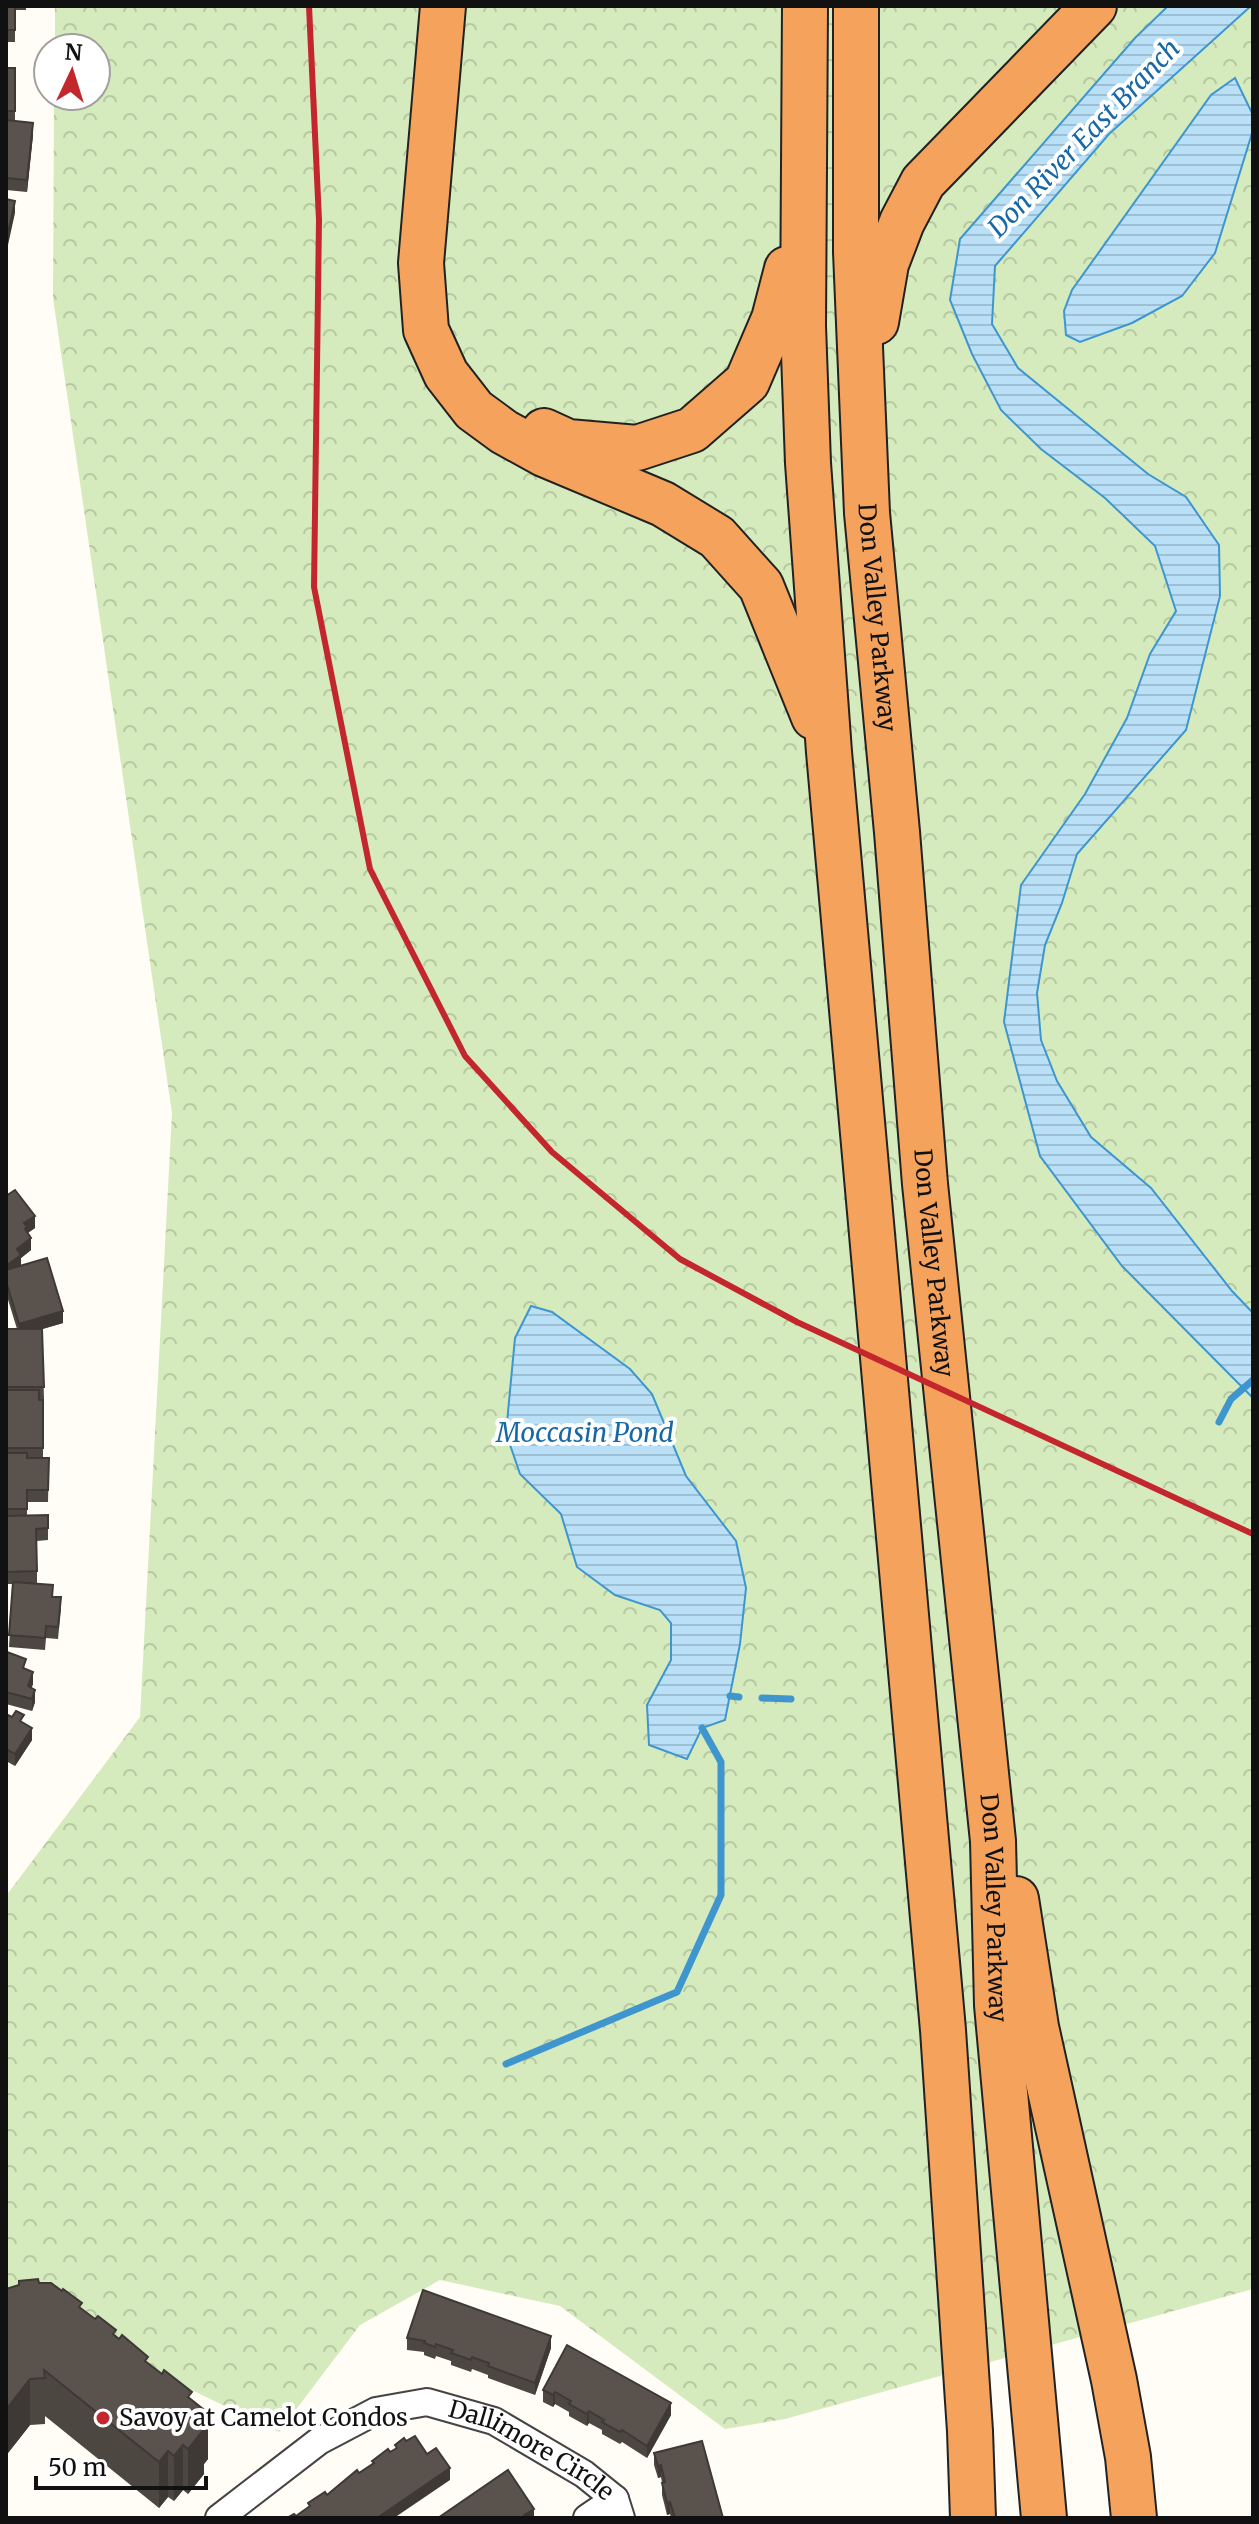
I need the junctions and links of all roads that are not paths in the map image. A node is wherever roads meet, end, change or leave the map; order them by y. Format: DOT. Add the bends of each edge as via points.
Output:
graph roads {
  1 [pos="443,6"];
  2 [pos="464,6"];
  3 [pos="805,6"];
  4 [pos="856,6"];
  5 [pos="1094,6"];
  6 [pos="802,208"];
  7 [pos="863,395"];
  8 [pos="829,752"];
  9 [pos="993,1841"];
  10 [pos="618,2508"];
  11 [pos="219,2518"];
  12 [pos="587,2518"];
  13 [pos="973,2518"];
  14 [pos="1044,2518"];
  15 [pos="1134,2518"];
  1 -- 8 [label="highway" via="421,263 426,330 446,374 474,410 504,432 663,504 717,537 761,586"];
  2 -- 6 [label="highway" via="444,281 449,328 461,367 491,401 522,421 568,442 637,448 692,430 747,382 774,319"];
  3 -- 6 [label="highway"];
  4 -- 7 [label="highway, Don Valley Parkway" via="856,252"];
  5 -- 7 [label="highway" via="923,182 886,264"];
  6 -- 8 [label="highway" via="808,463"];
  7 -- 9 [label="highway, Don Valley Parkway" via="867,513 925,1184"];
  8 -- 13 [label="highway" via="943,2030"];
  9 -- 14 [label="highway, Don Valley Parkway" via="997,2005"];
  9 -- 15 [label="highway" via="1019,1905 1036,2027 1114,2380"];
  10 -- 11 [label="street, Dallimore Circle" via="584,2474 494,2421 427,2402 376,2411 319,2441"];
  10 -- 12 [label="street"];
}
